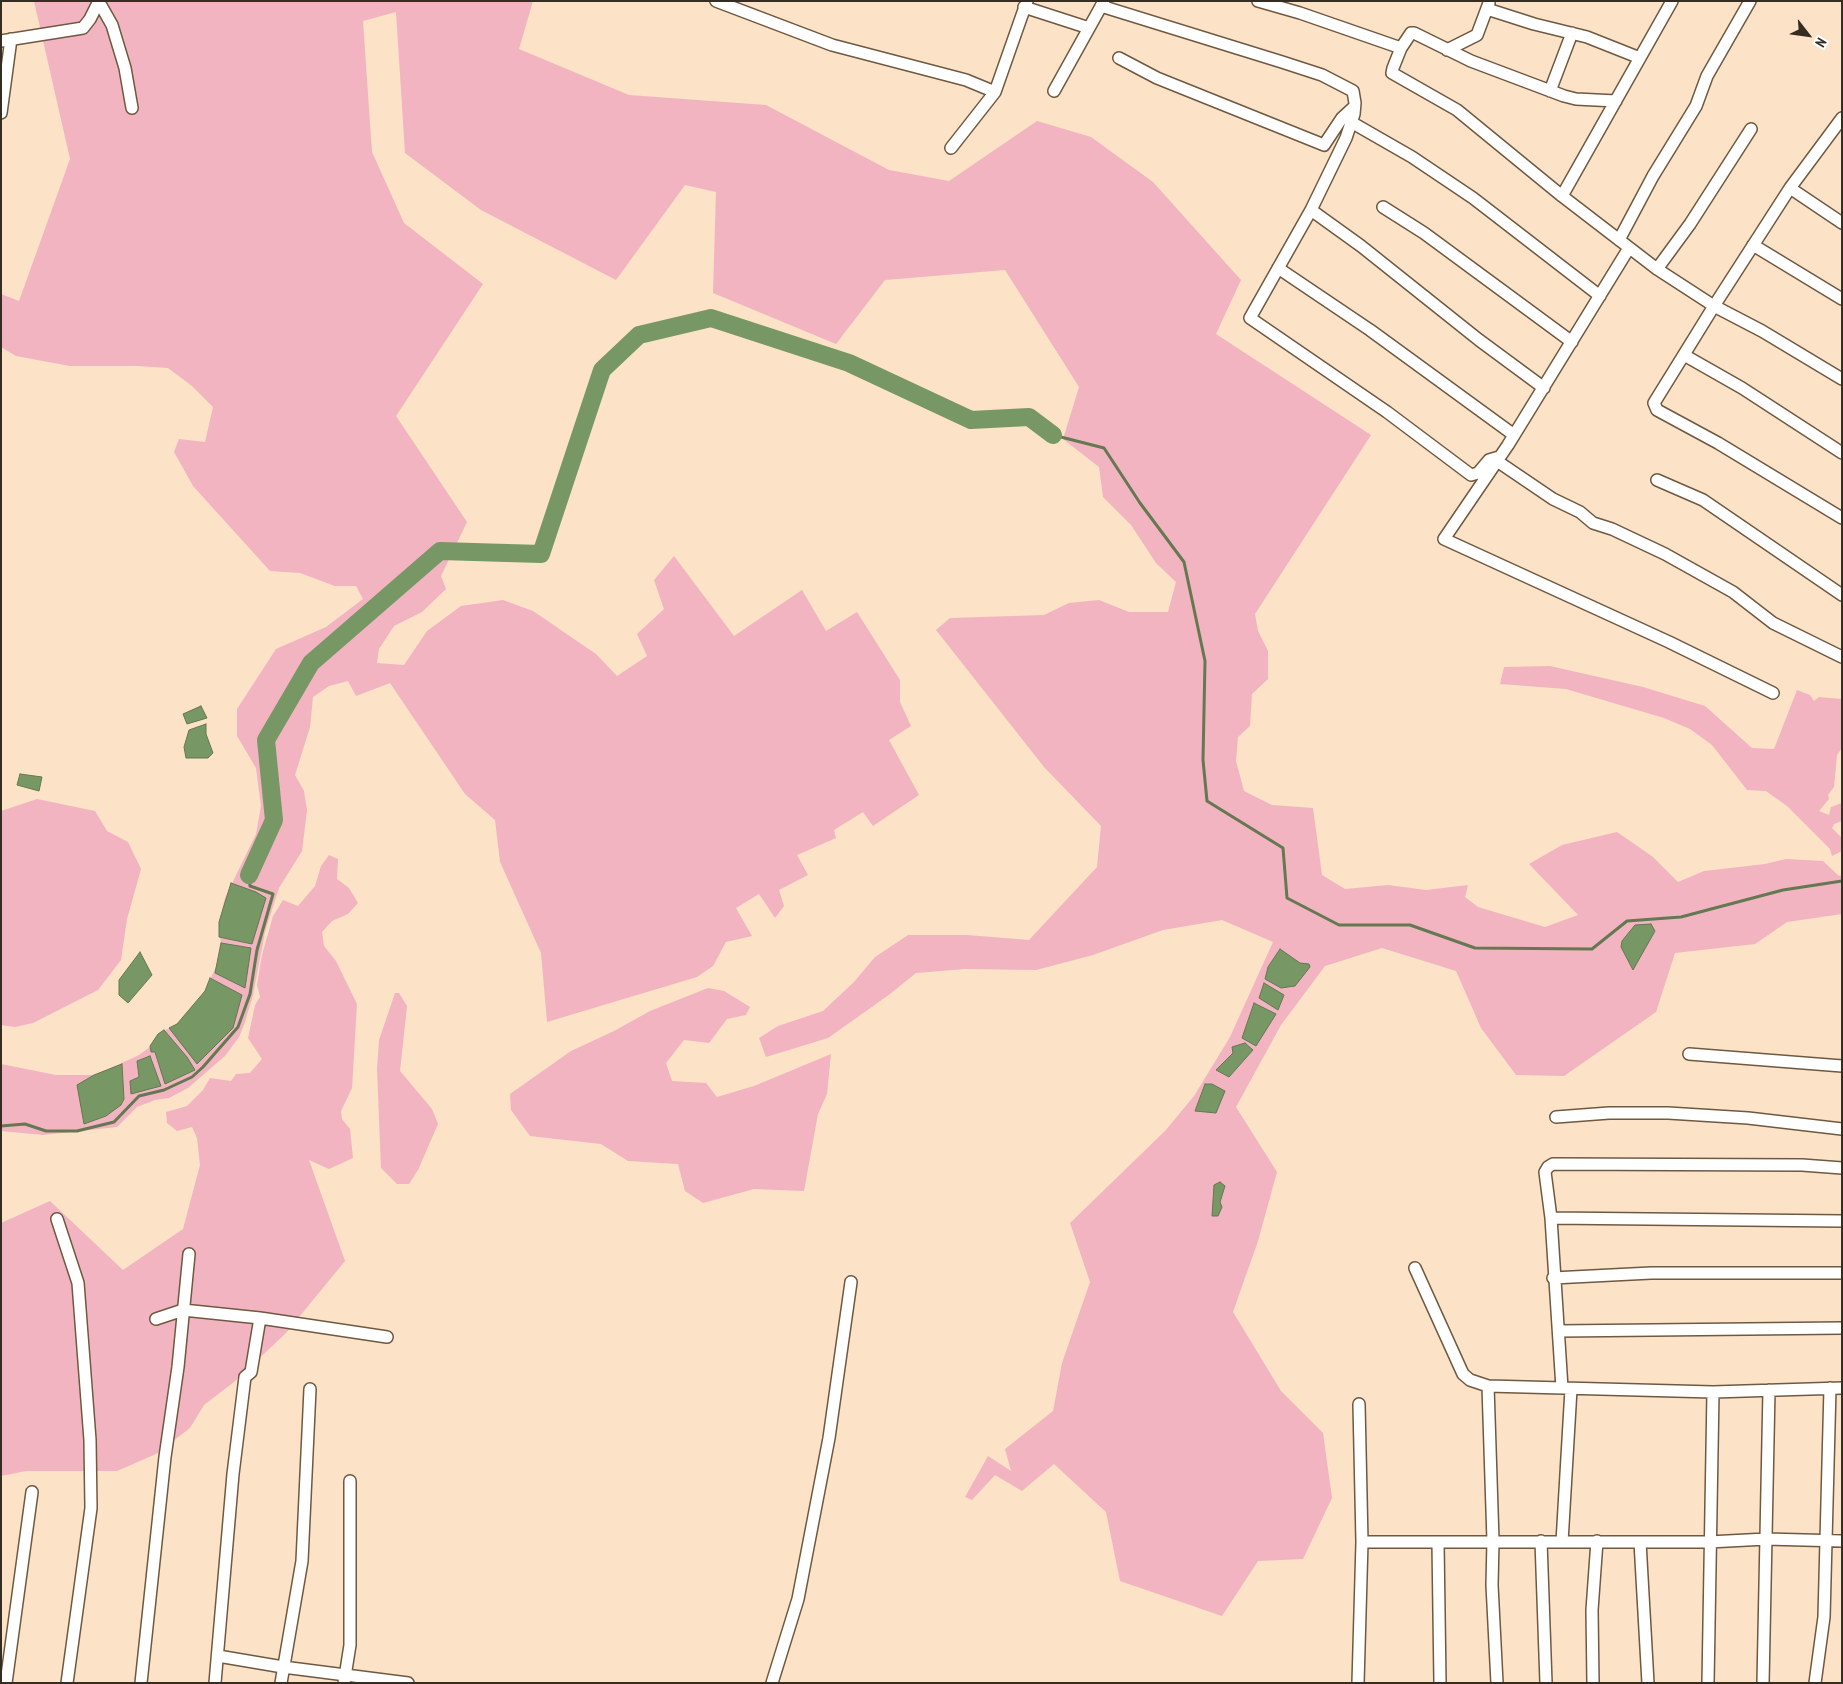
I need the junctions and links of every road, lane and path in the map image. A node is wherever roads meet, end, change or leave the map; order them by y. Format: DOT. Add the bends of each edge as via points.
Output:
graph roads {
  1 [pos="716,1"];
  2 [pos="1258,1"];
  3 [pos="1672,1"];
  4 [pos="1750,1"];
  5 [pos="99,2"];
  6 [pos="1025,4"];
  7 [pos="1102,4"];
  8 [pos="1488,5"];
  9 [pos="1089,28"];
  10 [pos="1572,33"];
  11 [pos="6,40"];
  12 [pos="1401,48"];
  13 [pos="1447,50"];
  14 [pos="1118,58"];
  15 [pos="1640,58"];
  16 [pos="1054,91"];
  17 [pos="1550,91"];
  18 [pos="995,92"];
  19 [pos="1616,101"];
  20 [pos="1354,107"];
  21 [pos="132,108"];
  22 [pos="1,112"];
  23 [pos="1842,118"];
  24 [pos="1352,122"];
  25 [pos="1751,129"];
  26 [pos="1832,133"];
  27 [pos="1842,140"];
  28 [pos="951,148"];
  29 [pos="1790,188"];
  30 [pos="1562,196"];
  31 [pos="1383,208"];
  32 [pos="1311,210"];
  33 [pos="1842,223"];
  34 [pos="1619,240"];
  35 [pos="1753,245"];
  36 [pos="1629,248"];
  37 [pos="1278,268"];
  38 [pos="1657,269"];
  39 [pos="1600,296"];
  40 [pos="1842,299"];
  41 [pos="1714,306"];
  42 [pos="1572,342"];
  43 [pos="1684,355"];
  44 [pos="1842,379"];
  45 [pos="1544,388"];
  46 [pos="1514,435"];
  47 [pos="1842,453"];
  48 [pos="1498,459"];
  49 [pos="1657,480"];
  50 [pos="1842,518"];
  51 [pos="1842,595"];
  52 [pos="1842,657"];
  53 [pos="1773,693"];
  54 [pos="1689,1054"];
  55 [pos="1842,1066"];
  56 [pos="1556,1117"];
  57 [pos="1842,1129"];
  58 [pos="1842,1168"];
  59 [pos="1551,1218"];
  60 [pos="57,1219"];
  61 [pos="1842,1221"];
  62 [pos="189,1254"];
  63 [pos="1415,1268"];
  64 [pos="1842,1273"];
  65 [pos="1553,1278"];
  66 [pos="851,1282"];
  67 [pos="183,1310"];
  68 [pos="260,1318"];
  69 [pos="156,1319"];
  70 [pos="1842,1328"];
  71 [pos="1559,1330"];
  72 [pos="387,1337"];
  73 [pos="1488,1386"];
  74 [pos="1830,1388"];
  75 [pos="1842,1388"];
  76 [pos="310,1389"];
  77 [pos="1566,1389"];
  78 [pos="1769,1390"];
  79 [pos="1713,1392"];
  80 [pos="1359,1404"];
  81 [pos="350,1481"];
  82 [pos="32,1492"];
  83 [pos="1766,1539"];
  84 [pos="1825,1540"];
  85 [pos="1493,1541"];
  86 [pos="1541,1541"];
  87 [pos="1597,1541"];
  88 [pos="1842,1541"];
  89 [pos="1362,1542"];
  90 [pos="1562,1542"];
  91 [pos="1640,1542"];
  92 [pos="1709,1542"];
  93 [pos="1438,1544"];
  94 [pos="218,1656"];
  95 [pos="283,1667"];
  96 [pos="345,1679"];
  97 [pos="6,1683"];
  98 [pos="68,1683"];
  99 [pos="141,1683"];
  100 [pos="215,1683"];
  101 [pos="281,1683"];
  102 [pos="408,1683"];
  103 [pos="772,1683"];
  104 [pos="1358,1683"];
  105 [pos="1440,1683"];
  106 [pos="1497,1683"];
  107 [pos="1546,1683"];
  108 [pos="1593,1683"];
  109 [pos="1648,1683"];
  110 [pos="1708,1683"];
  111 [pos="1763,1683"];
  112 [pos="1815,1683"];
  1 -- 18 [label="street" via="832,45 966,80"];
  2 -- 12 [label="street"];
  3 -- 15 [label="street"];
  4 -- 34 [label="street" via="1707,76 1696,106"];
  5 -- 11 [label="street" via="83,28"];
  5 -- 21 [label="street" via="112,25 125,68"];
  6 -- 9 [label="street"];
  6 -- 18 [label="street"];
  7 -- 9 [label="street"];
  7 -- 20 [label="street" via="1322,75 1351,90 1355,96"];
  8 -- 10 [label="street"];
  8 -- 13 [label="street" via="1477,35"];
  9 -- 16 [label="street"];
  10 -- 15 [label="street"];
  10 -- 17 [label="street"];
  11 -- 22 [label="street"];
  12 -- 13 [label="street" via="1414,33"];
  12 -- 30 [label="street" via="1392,73 1457,110"];
  13 -- 17 [label="street"];
  14 -- 20 [label="street" via="1157,78 1324,145 1342,118"];
  15 -- 19 [label="street"];
  17 -- 19 [label="street" via="1576,100"];
  18 -- 28 [label="street"];
  19 -- 30 [label="street"];
  20 -- 24 [label="street"];
  23 -- 26 [label="street"];
  24 -- 32 [label="street"];
  24 -- 39 [label="street" via="1473,198"];
  25 -- 38 [label="street"];
  26 -- 27 [label="street"];
  26 -- 29 [label="street"];
  29 -- 33 [label="street"];
  29 -- 35 [label="street"];
  30 -- 34 [label="street"];
  31 -- 42 [label="street" via="1424,233"];
  32 -- 37 [label="street"];
  32 -- 45 [label="street"];
  34 -- 36 [label="street"];
  35 -- 40 [label="street"];
  35 -- 41 [label="street"];
  36 -- 38 [label="street"];
  36 -- 39 [label="street"];
  37 -- 46 [label="street" via="1370,330"];
  37 -- 48 [label="street" via="1250,319 1387,412 1471,475 1478,473 1489,460"];
  38 -- 41 [label="street"];
  39 -- 42 [label="street"];
  41 -- 43 [label="street"];
  41 -- 44 [label="street"];
  42 -- 45 [label="street"];
  43 -- 47 [label="street" via="1742,388"];
  43 -- 50 [label="street" via="1654,403 1657,410"];
  45 -- 46 [label="street"];
  46 -- 48 [label="street"];
  48 -- 52 [label="street" via="1593,523 1673,558 1733,592 1773,623"];
  48 -- 53 [label="street" via="1444,539"];
  49 -- 51 [label="street" via="1703,500"];
  54 -- 55 [label="street"];
  56 -- 57 [label="street" via="1668,1113"];
  58 -- 59 [label="street" via="1553,1164 1545,1172"];
  59 -- 61 [label="street"];
  59 -- 65 [label="street"];
  60 -- 98 [label="street" via="78,1283 90,1440 91,1508"];
  62 -- 67 [label="street"];
  63 -- 73 [label="street" via="1463,1374"];
  64 -- 65 [label="street" via="1651,1273"];
  65 -- 71 [label="street"];
  66 -- 103 [label="street" via="829,1438 800,1589"];
  67 -- 68 [label="street"];
  67 -- 69 [label="street"];
  67 -- 99 [label="street"];
  68 -- 72 [label="street"];
  68 -- 94 [label="street" via="252,1372 245,1377 233,1474"];
  70 -- 71 [label="street"];
  71 -- 77 [label="street"];
  73 -- 77 [label="street"];
  73 -- 85 [label="street"];
  74 -- 75 [label="street"];
  74 -- 78 [label="street"];
  74 -- 84 [label="street"];
  76 -- 95 [label="street" via="302,1561"];
  77 -- 79 [label="street"];
  77 -- 90 [label="street"];
  78 -- 79 [label="street"];
  78 -- 83 [label="street"];
  79 -- 92 [label="street"];
  80 -- 89 [label="street"];
  81 -- 96 [label="street" via="350,1645"];
  82 -- 97 [label="street"];
  83 -- 84 [label="street"];
  83 -- 92 [label="street"];
  83 -- 111 [label="street"];
  84 -- 88 [label="street"];
  84 -- 112 [label="street" via="1824,1617"];
  85 -- 86 [label="street"];
  85 -- 93 [label="street"];
  85 -- 106 [label="street"];
  86 -- 90 [label="street"];
  86 -- 107 [label="street"];
  87 -- 90 [label="street"];
  87 -- 91 [label="street"];
  87 -- 108 [label="street" via="1592,1610"];
  89 -- 93 [label="street"];
  89 -- 104 [label="street"];
  91 -- 92 [label="street"];
  91 -- 109 [label="street"];
  92 -- 110 [label="street"];
  93 -- 105 [label="street"];
  94 -- 95 [label="street"];
  94 -- 100 [label="street"];
  95 -- 96 [label="street"];
  95 -- 101 [label="street"];
  96 -- 102 [label="street"];
}
